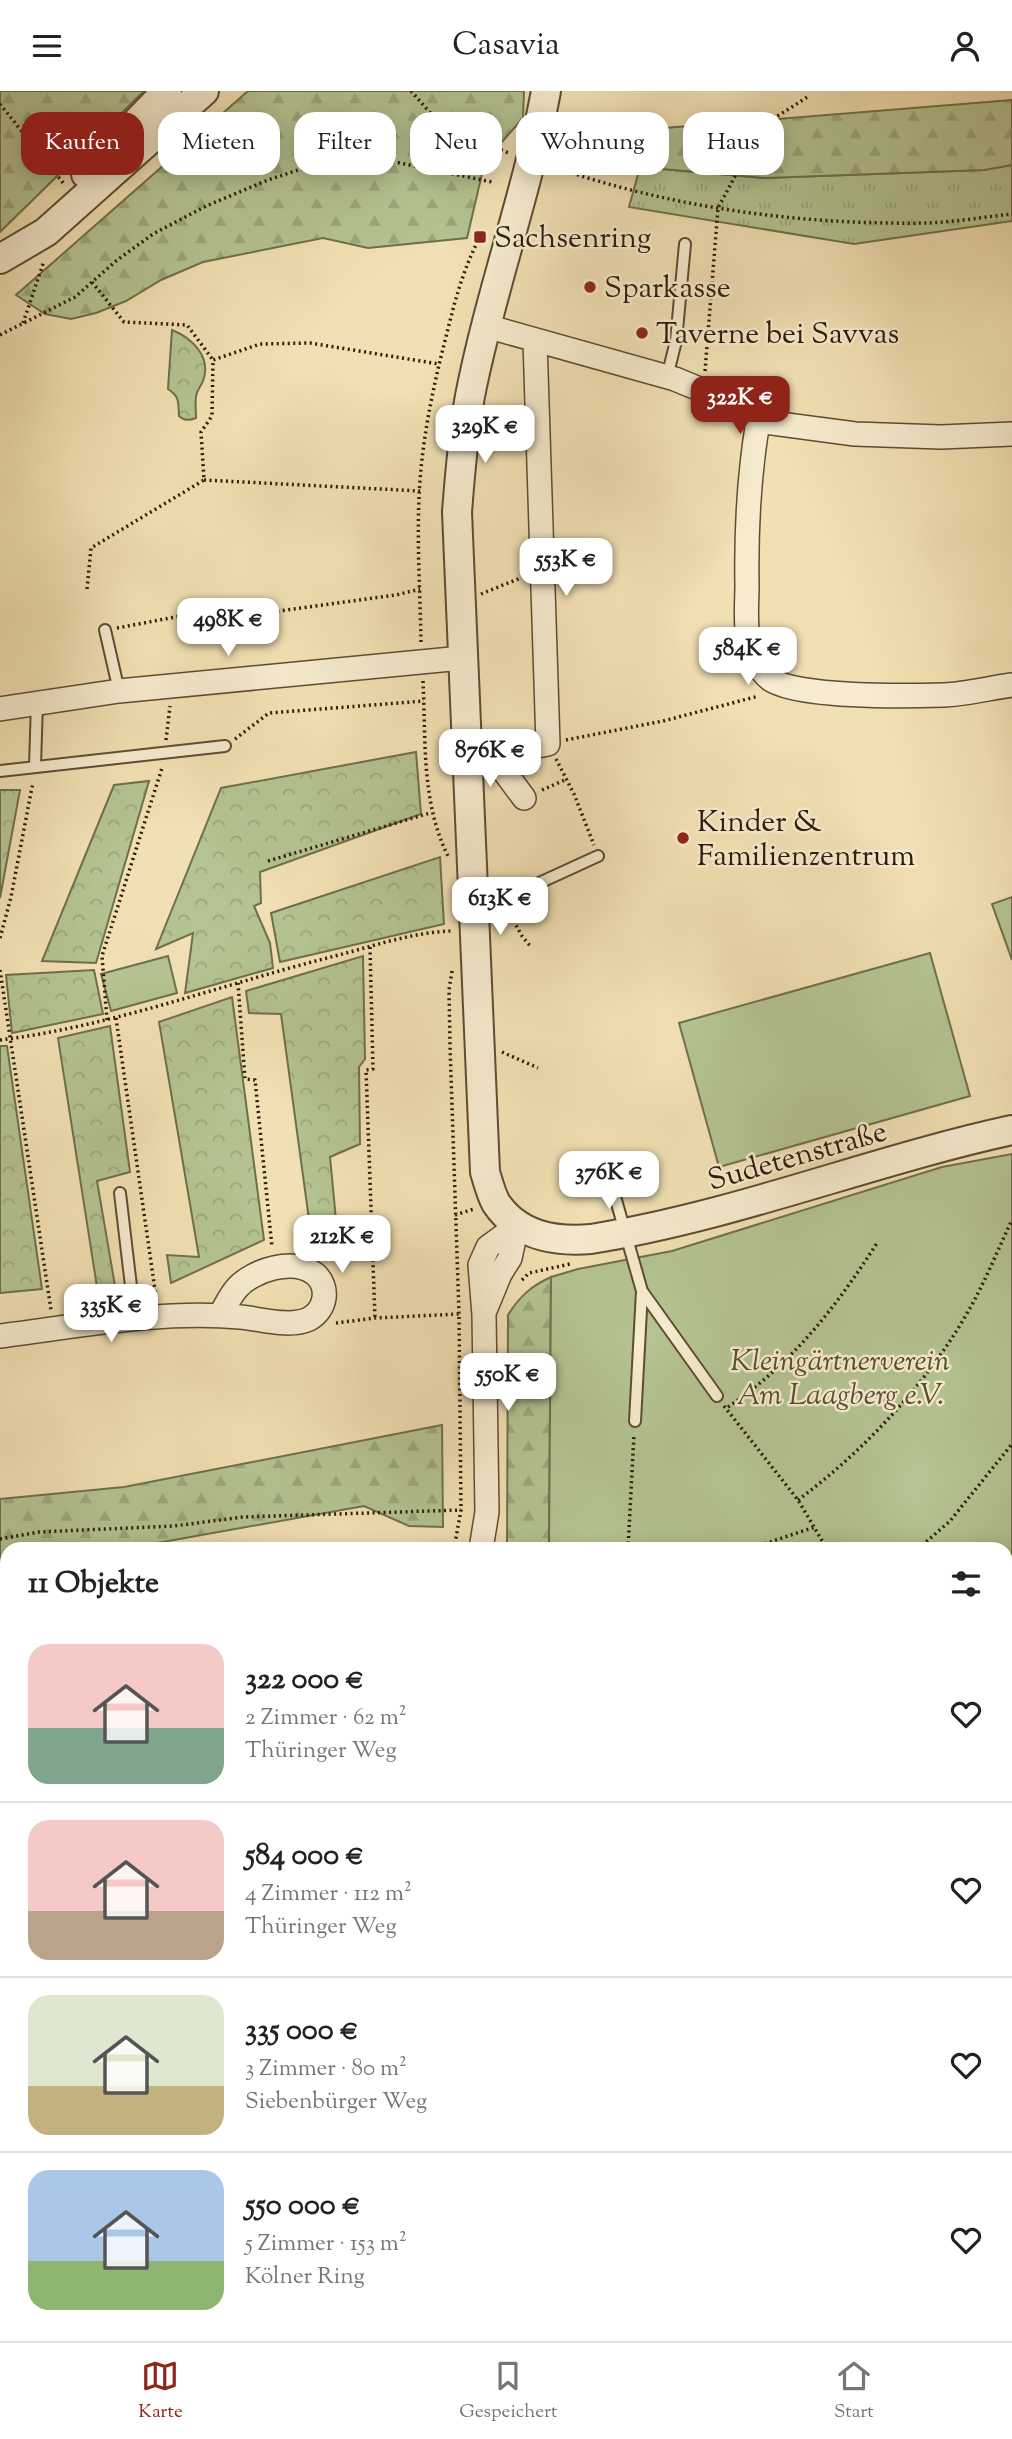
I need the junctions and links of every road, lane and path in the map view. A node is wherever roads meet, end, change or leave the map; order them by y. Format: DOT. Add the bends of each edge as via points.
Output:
graph roads {
  1 [pos="167,91"];
  2 [pos="204,91"];
  3 [pos="411,91"];
  4 [pos="546,91"];
  5 [pos="808,96"];
  6 [pos="0,104"];
  7 [pos="541,112"];
  8 [pos="516,155"];
  9 [pos="527,175"];
  10 [pos="577,175"];
  11 [pos="492,182"];
  12 [pos="69,191"];
  13 [pos="718,208"];
  14 [pos="1012,214"];
  15 [pos="480,237"];
  16 [pos="685,244"];
  17 [pos="45,255"];
  18 [pos="5,256"];
  19 [pos="92,282"];
  20 [pos="22,325"];
  21 [pos="486,326"];
  22 [pos="0,335"];
  23 [pos="535,341"];
  24 [pos="213,360"];
  25 [pos="439,364"];
  26 [pos="667,377"];
  27 [pos="704,391"];
  28 [pos="758,421"];
  29 [pos="1012,434"];
  30 [pos="204,480"];
  31 [pos="420,491"];
  32 [pos="543,568"];
  33 [pos="87,589"];
  34 [pos="420,589"];
  35 [pos="460,603"];
  36 [pos="104,630"];
  37 [pos="462,658"];
  38 [pos="422,661"];
  39 [pos="1012,685"];
  40 [pos="172,686"];
  41 [pos="789,688"];
  42 [pos="119,691"];
  43 [pos="424,701"];
  44 [pos="37,703"];
  45 [pos="0,709"];
  46 [pos="548,744"];
  47 [pos="225,747"];
  48 [pos="165,753"];
  49 [pos="479,757"];
  50 [pos="35,766"];
  51 [pos="0,771"];
  52 [pos="567,779"];
  53 [pos="524,798"];
  54 [pos="431,812"];
  55 [pos="598,856"];
  56 [pos="449,859"];
  57 [pos="268,862"];
  58 [pos="502,900"];
  59 [pos="474,903"];
  60 [pos="475,933"];
  61 [pos="0,938"];
  62 [pos="370,947"];
  63 [pos="531,947"];
  64 [pos="452,966"];
  65 [pos="0,970"];
  66 [pos="237,983"];
  67 [pos="116,1018"];
  68 [pos="107,1020"];
  69 [pos="10,1039"];
  70 [pos="0,1040"];
  71 [pos="480,1043"];
  72 [pos="538,1068"];
  73 [pos="1012,1129"];
  74 [pos="610,1179"];
  75 [pos="120,1193"];
  76 [pos="1012,1220"];
  77 [pos="517,1226"];
  78 [pos="627,1233"];
  79 [pos="877,1243"];
  80 [pos="274,1268"];
  81 [pos="642,1291"];
  82 [pos="459,1314"];
  83 [pos="220,1315"];
  84 [pos="159,1318"];
  85 [pos="375,1318"];
  86 [pos="308,1319"];
  87 [pos="135,1320"];
  88 [pos="54,1329"];
  89 [pos="0,1336"];
  90 [pos="717,1396"];
  91 [pos="726,1408"];
  92 [pos="635,1421"];
  93 [pos="1012,1444"];
  94 [pos="798,1500"];
  95 [pos="461,1510"];
  96 [pos="815,1527"];
  97 [pos="0,1539"];
  98 [pos="455,1542"];
  99 [pos="482,1542"];
  100 [pos="628,1542"];
  101 [pos="770,1542"];
  102 [pos="823,1542"];
  103 [pos="926,1542"];
  1 -- 12 [label="street"];
  2 -- 18 [label="street" via="46,232"];
  3 -- 8 [label="path" via="440,124"];
  4 -- 7 [label="street"];
  5 -- 13 [label="path" via="762,126"];
  6 -- 12 [label="path"];
  9 -- 21 [label="street"];
  10 -- 13 [label="path"];
  11 -- 19 [label="path" via="366,156 325,162 206,206 153,235"];
  12 -- 18 [label="street"];
  13 -- 14 [label="path" via="851,222 930,223"];
  13 -- 27 [label="path"];
  15 -- 25 [label="path" via="467,262"];
  16 -- 26 [label="lane" via="676,341"];
  17 -- 20 [label="path"];
  19 -- 20 [label="path" via="75,297"];
  19 -- 24 [label="path" via="124,322 187,325"];
  20 -- 22 [label="path"];
  21 -- 23 [label="street"];
  21 -- 35 [label="street" via="461,459 457,512"];
  23 -- 26 [label="street"];
  23 -- 32 [label="street"];
  24 -- 25 [label="path" via="260,344 310,343"];
  24 -- 30 [label="path" via="212,416 201,432"];
  25 -- 31 [label="path"];
  26 -- 27 [label="street"];
  27 -- 28 [label="street"];
  28 -- 29 [label="street" via="855,434"];
  28 -- 41 [label="street" via="750,467 746,545 748,635 760,668"];
  30 -- 31 [label="path"];
  30 -- 33 [label="path" via="91,548"];
  31 -- 34 [label="path"];
  32 -- 35 [label="path"];
  32 -- 46 [label="street"];
  34 -- 36 [label="path" via="250,615 234,606"];
  34 -- 38 [label="path"];
  35 -- 37 [label="street"];
  36 -- 42 [label="lane"];
  37 -- 38 [label="street"];
  37 -- 49 [label="street"];
  38 -- 40 [label="street"];
  38 -- 43 [label="path"];
  39 -- 41 [label="street" via="946,695"];
  40 -- 42 [label="street"];
  40 -- 48 [label="path"];
  41 -- 46 [label="path" via="663,721"];
  42 -- 44 [label="street"];
  43 -- 47 [label="path" via="269,713"];
  43 -- 54 [label="path"];
  44 -- 45 [label="street"];
  44 -- 50 [label="lane"];
  46 -- 49 [label="street"];
  46 -- 52 [label="path"];
  47 -- 48 [label="lane"];
  48 -- 50 [label="lane"];
  48 -- 68 [label="path" via="102,957"];
  49 -- 53 [label="street"];
  49 -- 59 [label="street"];
  50 -- 51 [label="lane"];
  50 -- 61 [label="path"];
  52 -- 53 [label="path"];
  52 -- 55 [label="path"];
  54 -- 56 [label="path"];
  54 -- 57 [label="path"];
  55 -- 58 [label="lane"];
  58 -- 59 [label="lane"];
  58 -- 63 [label="path"];
  59 -- 60 [label="street"];
  60 -- 62 [label="path" via="434,931"];
  60 -- 71 [label="street"];
  62 -- 66 [label="path"];
  62 -- 85 [label="path" via="373,1069 366,1070"];
  64 -- 82 [label="path" via="450,1045"];
  65 -- 69 [label="path"];
  66 -- 67 [label="path"];
  66 -- 80 [label="path" via="245,1079 255,1080"];
  67 -- 68 [label="path"];
  67 -- 84 [label="path"];
  68 -- 69 [label="path"];
  69 -- 70 [label="path"];
  69 -- 88 [label="path"];
  71 -- 72 [label="path"];
  71 -- 77 [label="street" via="485,1172 496,1202"];
  73 -- 78 [label="street, Sudetenstraße" via="746,1205"];
  74 -- 78 [label="lane"];
  75 -- 87 [label="lane"];
  76 -- 94 [label="path" via="976,1298 947,1346 872,1435"];
  77 -- 78 [label="street, Sudetenstraße" via="540,1236 573,1240"];
  77 -- 99 [label="street" via="510,1258 484,1315 488,1512"];
  78 -- 81 [label="lane"];
  79 -- 91 [label="path" via="808,1339"];
  80 -- 83 [label="street" via="237,1287"];
  80 -- 86 [label="street" via="302,1268 322,1282 324,1302"];
  81 -- 90 [label="lane"];
  81 -- 92 [label="lane"];
  82 -- 85 [label="path"];
  82 -- 95 [label="path"];
  83 -- 84 [label="street"];
  83 -- 86 [label="street" via="292,1323"];
  84 -- 87 [label="street"];
  85 -- 86 [label="path" via="336,1323"];
  87 -- 88 [label="street"];
  88 -- 89 [label="street"];
  90 -- 91 [label="path"];
  91 -- 94 [label="path"];
  92 -- 100 [label="path"];
  93 -- 103 [label="path" via="950,1521"];
  94 -- 96 [label="path"];
  95 -- 97 [label="path" via="243,1517"];
  95 -- 98 [label="path"];
  96 -- 101 [label="path"];
  96 -- 102 [label="path"];
}
